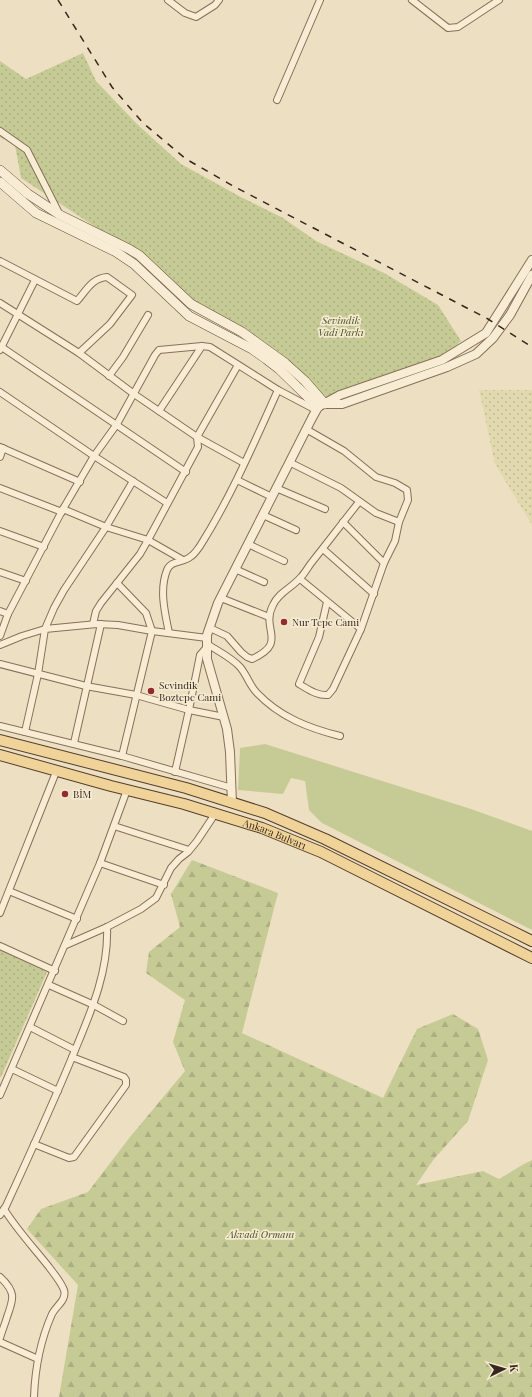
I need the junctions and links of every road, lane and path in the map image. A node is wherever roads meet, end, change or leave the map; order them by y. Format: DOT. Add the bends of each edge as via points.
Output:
graph roads {
  1 [pos="168,0"];
  2 [pos="219,0"];
  3 [pos="320,0"];
  4 [pos="412,0"];
  5 [pos="499,0"];
  6 [pos="277,100"];
  7 [pos="0,131"];
  8 [pos="0,170"];
  9 [pos="0,182"];
  10 [pos="60,214"];
  11 [pos="532,260"];
  12 [pos="0,261"];
  13 [pos="532,275"];
  14 [pos="35,280"];
  15 [pos="0,303"];
  16 [pos="18,314"];
  17 [pos="148,315"];
  18 [pos="202,346"];
  19 [pos="0,348"];
  20 [pos="79,353"];
  21 [pos="238,364"];
  22 [pos="109,376"];
  23 [pos="278,390"];
  24 [pos="0,392"];
  25 [pos="134,394"];
  26 [pos="320,407"];
  27 [pos="159,411"];
  28 [pos="117,424"];
  29 [pos="306,429"];
  30 [pos="197,437"];
  31 [pos="1,447"];
  32 [pos="94,456"];
  33 [pos="0,457"];
  34 [pos="289,462"];
  35 [pos="244,463"];
  36 [pos="186,472"];
  37 [pos="237,480"];
  38 [pos="133,481"];
  39 [pos="80,482"];
  40 [pos="0,488"];
  41 [pos="276,488"];
  42 [pos="272,497"];
  43 [pos="359,502"];
  44 [pos="167,503"];
  45 [pos="326,509"];
  46 [pos="62,511"];
  47 [pos="263,515"];
  48 [pos="343,522"];
  49 [pos="399,522"];
  50 [pos="106,527"];
  51 [pos="296,530"];
  52 [pos="0,531"];
  53 [pos="148,540"];
  54 [pos="248,544"];
  55 [pos="44,547"];
  56 [pos="323,549"];
  57 [pos="183,560"];
  58 [pos="284,561"];
  59 [pos="384,563"];
  60 [pos="235,569"];
  61 [pos="0,572"];
  62 [pos="300,579"];
  63 [pos="26,581"];
  64 [pos="264,582"];
  65 [pos="117,583"];
  66 [pos="374,594"];
  67 [pos="221,598"];
  68 [pos="327,602"];
  69 [pos="0,611"];
  70 [pos="8,614"];
  71 [pos="269,617"];
  72 [pos="93,624"];
  73 [pos="101,624"];
  74 [pos="210,628"];
  75 [pos="45,629"];
  76 [pos="361,629"];
  77 [pos="152,631"];
  78 [pos="169,633"];
  79 [pos="0,636"];
  80 [pos="207,643"];
  81 [pos="0,645"];
  82 [pos="0,664"];
  83 [pos="38,674"];
  84 [pos="86,686"];
  85 [pos="136,695"];
  86 [pos="189,710"];
  87 [pos="224,717"];
  88 [pos="0,726"];
  89 [pos="26,732"];
  90 [pos="340,736"];
  91 [pos="0,740"];
  92 [pos="74,743"];
  93 [pos="0,755"];
  94 [pos="122,756"];
  95 [pos="56,772"];
  96 [pos="174,772"];
  97 [pos="232,788"];
  98 [pos="127,790"];
  99 [pos="232,803"];
  100 [pos="215,814"];
  101 [pos="114,826"];
  102 [pos="189,850"];
  103 [pos="100,863"];
  104 [pos="164,884"];
  105 [pos="9,891"];
  106 [pos="0,913"];
  107 [pos="77,919"];
  108 [pos="107,927"];
  109 [pos="532,941"];
  110 [pos="66,945"];
  111 [pos="0,946"];
  112 [pos="532,958"];
  113 [pos="55,971"];
  114 [pos="49,985"];
  115 [pos="94,1005"];
  116 [pos="123,1021"];
  117 [pos="30,1027"];
  118 [pos="75,1050"];
  119 [pos="72,1057"];
  120 [pos="12,1069"];
  121 [pos="3,1082"];
  122 [pos="58,1091"];
  123 [pos="0,1095"];
  124 [pos="34,1144"];
  125 [pos="3,1206"];
  126 [pos="0,1215"];
  127 [pos="0,1277"];
  128 [pos="0,1338"];
  129 [pos="0,1342"];
  130 [pos="38,1359"];
  131 [pos="34,1397"];
  1 -- 2 [label="street" via="185,13 196,17"];
  3 -- 6 [label="street"];
  4 -- 5 [label="street" via="448,28 458,27"];
  7 -- 10 [label="street" via="27,150"];
  8 -- 10 [label="main road" via="28,194"];
  9 -- 26 [label="main road" via="36,213 116,252 134,264 189,316 252,349 279,369"];
  10 -- 26 [label="main road" via="129,248 191,304 242,332 285,363 305,381"];
  11 -- 26 [label="street" via="486,333 442,360 340,395"];
  12 -- 14 [label="street"];
  13 -- 26 [label="street" via="510,315 493,338 476,354 447,367 342,404"];
  14 -- 16 [label="street"];
  14 -- 20 [label="street" via="77,302 94,280 100,277 107,277 132,295 110,324"];
  15 -- 16 [label="street"];
  16 -- 19 [label="street"];
  16 -- 20 [label="street"];
  17 -- 22 [label="street"];
  18 -- 21 [label="street" via="210,347"];
  18 -- 25 [label="street" via="159,350"];
  18 -- 27 [label="street"];
  19 -- 28 [label="street"];
  20 -- 22 [label="street"];
  21 -- 23 [label="street"];
  21 -- 30 [label="street"];
  22 -- 25 [label="street"];
  23 -- 26 [label="street"];
  23 -- 35 [label="street"];
  24 -- 32 [label="street"];
  25 -- 27 [label="street"];
  25 -- 28 [label="street"];
  26 -- 29 [label="street"];
  27 -- 30 [label="street"];
  28 -- 32 [label="street"];
  28 -- 36 [label="street"];
  29 -- 34 [label="street"];
  29 -- 49 [label="street" via="344,451 376,477 407,490 408,500"];
  30 -- 35 [label="street"];
  30 -- 36 [label="street" via="198,447"];
  31 -- 33 [label="street"];
  31 -- 39 [label="street"];
  32 -- 38 [label="street"];
  32 -- 39 [label="street"];
  34 -- 41 [label="street"];
  34 -- 43 [label="street" via="341,488"];
  35 -- 37 [label="street"];
  36 -- 44 [label="street"];
  37 -- 42 [label="street"];
  37 -- 57 [label="street" via="197,550"];
  38 -- 44 [label="street"];
  38 -- 50 [label="street"];
  39 -- 46 [label="street"];
  40 -- 46 [label="street"];
  41 -- 42 [label="street"];
  41 -- 45 [label="street"];
  42 -- 47 [label="street"];
  43 -- 48 [label="street"];
  43 -- 49 [label="street" via="376,513"];
  44 -- 53 [label="street"];
  46 -- 50 [label="street"];
  46 -- 55 [label="street"];
  47 -- 51 [label="street"];
  47 -- 54 [label="street"];
  48 -- 56 [label="street"];
  48 -- 59 [label="street"];
  49 -- 59 [label="street" via="395,541"];
  50 -- 53 [label="street"];
  50 -- 75 [label="street" via="64,590"];
  52 -- 55 [label="street"];
  53 -- 57 [label="street"];
  53 -- 65 [label="street"];
  54 -- 58 [label="street"];
  54 -- 60 [label="street"];
  55 -- 63 [label="street"];
  56 -- 62 [label="street"];
  56 -- 66 [label="street"];
  57 -- 78 [label="street" via="171,564 164,580 164,607"];
  59 -- 66 [label="street"];
  60 -- 64 [label="street"];
  60 -- 67 [label="street"];
  61 -- 63 [label="street"];
  62 -- 68 [label="street"];
  62 -- 71 [label="street" via="280,595 272,606"];
  63 -- 70 [label="street"];
  65 -- 72 [label="street" via="96,611"];
  65 -- 77 [label="street" via="146,613"];
  66 -- 76 [label="street"];
  67 -- 71 [label="street"];
  67 -- 74 [label="street"];
  68 -- 76 [label="street"];
  68 -- 76 [label="street" via="319,637 299,684 312,692 328,695"];
  69 -- 70 [label="street"];
  70 -- 79 [label="street"];
  71 -- 74 [label="street" via="273,640 271,646 262,655 252,659 227,636"];
  72 -- 73 [label="street"];
  72 -- 75 [label="street"];
  73 -- 77 [label="street"];
  73 -- 84 [label="street"];
  74 -- 80 [label="street"];
  75 -- 81 [label="street"];
  75 -- 83 [label="street"];
  77 -- 78 [label="street"];
  77 -- 85 [label="street"];
  78 -- 80 [label="street"];
  80 -- 86 [label="street" via="200,655"];
  80 -- 87 [label="street" via="207,659"];
  80 -- 90 [label="street" via="239,666 256,692 281,714 322,732"];
  82 -- 83 [label="street"];
  83 -- 84 [label="street"];
  83 -- 89 [label="street"];
  84 -- 85 [label="street"];
  84 -- 92 [label="street"];
  85 -- 86 [label="street"];
  85 -- 94 [label="street"];
  86 -- 87 [label="street"];
  86 -- 96 [label="street"];
  87 -- 97 [label="street" via="230,752"];
  88 -- 89 [label="street"];
  89 -- 92 [label="street"];
  91 -- 99 [label="main road, Ankara Bulvarı" via="186,788"];
  92 -- 94 [label="street"];
  93 -- 95 [label="main road, Ankara Bulvarı"];
  94 -- 96 [label="street"];
  95 -- 98 [label="main road, Ankara Bulvarı"];
  95 -- 105 [label="street"];
  96 -- 97 [label="street"];
  97 -- 99 [label="street"];
  98 -- 100 [label="main road, Ankara Bulvarı"];
  98 -- 101 [label="street"];
  99 -- 109 [label="main road, Ankara Bulvarı" via="265,813 325,839"];
  100 -- 102 [label="street"];
  100 -- 112 [label="main road, Ankara Bulvarı" via="262,828 321,852"];
  101 -- 102 [label="street"];
  101 -- 103 [label="street"];
  102 -- 104 [label="street" via="171,868"];
  103 -- 104 [label="street"];
  103 -- 107 [label="street"];
  104 -- 108 [label="street" via="156,898"];
  105 -- 106 [label="street"];
  105 -- 107 [label="street"];
  107 -- 110 [label="street"];
  108 -- 110 [label="street"];
  108 -- 115 [label="street" via="105,961"];
  110 -- 113 [label="street"];
  111 -- 113 [label="street"];
  113 -- 114 [label="street"];
  114 -- 115 [label="street"];
  114 -- 117 [label="street"];
  115 -- 116 [label="street"];
  115 -- 118 [label="street"];
  117 -- 118 [label="street"];
  117 -- 120 [label="street"];
  118 -- 119 [label="street"];
  119 -- 122 [label="street"];
  119 -- 124 [label="street" via="124,1077 126,1085 74,1157 69,1158"];
  120 -- 121 [label="street"];
  120 -- 122 [label="street"];
  121 -- 123 [label="street"];
  122 -- 124 [label="street"];
  124 -- 125 [label="street"];
  125 -- 126 [label="street"];
  125 -- 130 [label="street" via="14,1225 64,1290 62,1300 53,1312"];
  127 -- 128 [label="street" via="13,1298"];
  129 -- 130 [label="street"];
  130 -- 131 [label="street"];
}
